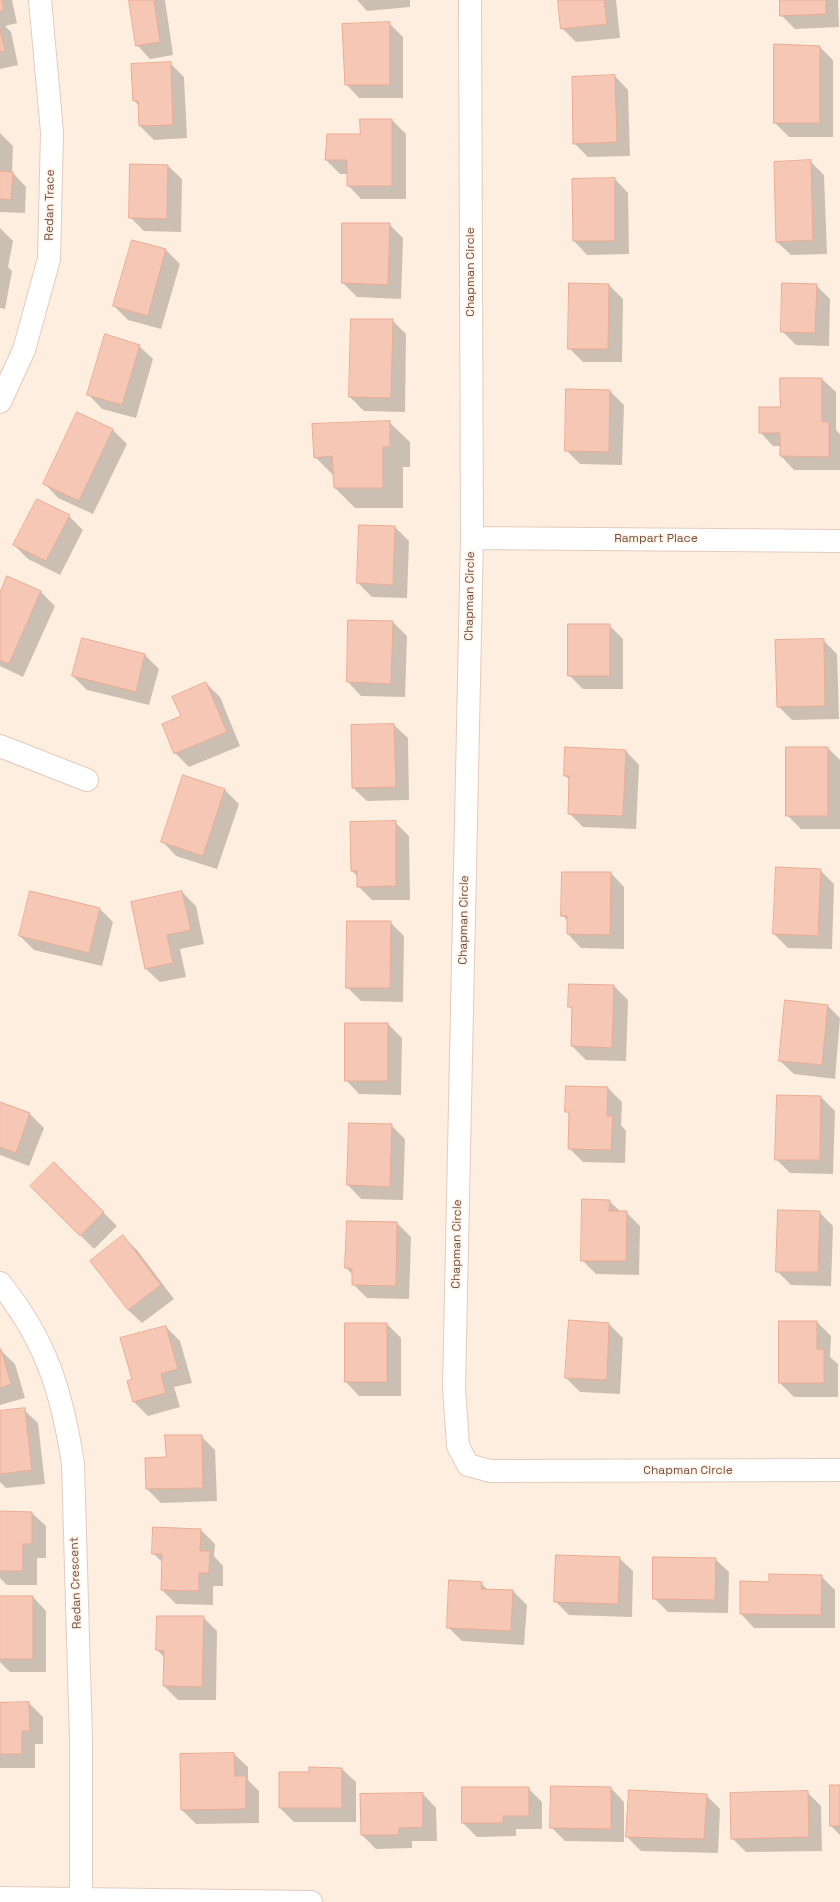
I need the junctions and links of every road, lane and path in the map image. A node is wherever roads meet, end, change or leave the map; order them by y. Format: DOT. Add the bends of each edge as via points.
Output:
graph roads {
  1 [pos="40,0"];
  2 [pos="470,0"];
  3 [pos="0,402"];
  4 [pos="472,538"];
  5 [pos="840,541"];
  6 [pos="0,746"];
  7 [pos="87,780"];
  8 [pos="0,1283"];
  9 [pos="840,1470"];
  10 [pos="0,1898"];
  11 [pos="81,1900"];
  12 [pos="311,1902"];
  1 -- 3 [label="street, Redan Trace" via="52,132 49,260 24,350"];
  2 -- 4 [label="street, Chapman Circle"];
  4 -- 5 [label="street, Rampart Place"];
  4 -- 9 [label="street, Chapman Circle" via="454,1387 458,1446 468,1465 490,1471"];
  6 -- 7 [label="street"];
  8 -- 11 [label="street, Redan Crescent" via="15,1302 37,1339 55,1379 66,1421 73,1464 81,1741"];
  10 -- 11 [label="street"];
  11 -- 12 [label="street"];
}
